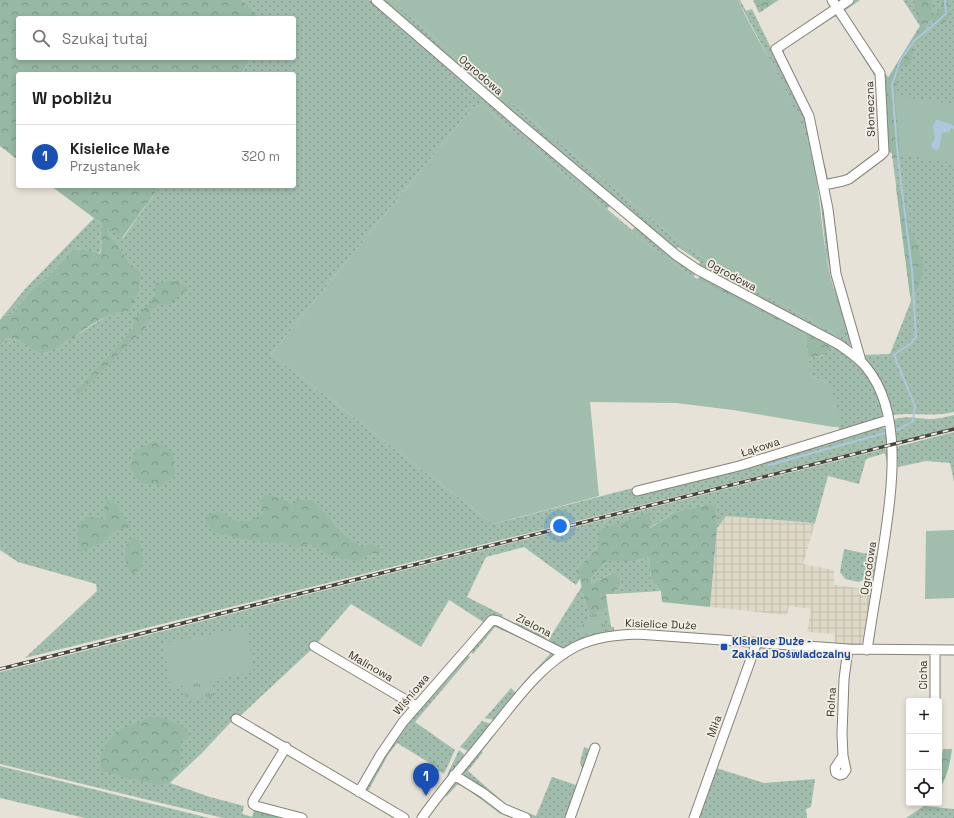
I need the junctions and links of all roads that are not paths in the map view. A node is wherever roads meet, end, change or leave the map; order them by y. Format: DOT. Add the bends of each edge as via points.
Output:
graph roads {
  1 [pos="376,0"];
  2 [pos="849,0"];
  3 [pos="835,4"];
  4 [pos="824,185"];
  5 [pos="861,361"];
  6 [pos="888,420"];
  7 [pos="637,491"];
  8 [pos="492,620"];
  9 [pos="757,642"];
  10 [pos="314,646"];
  11 [pos="848,649"];
  12 [pos="867,650"];
  13 [pos="935,650"];
  14 [pos="954,650"];
  15 [pos="564,654"];
  16 [pos="935,698"];
  17 [pos="416,706"];
  18 [pos="236,719"];
  19 [pos="286,747"];
  20 [pos="595,748"];
  21 [pos="843,756"];
  22 [pos="454,775"];
  23 [pos="358,792"];
  24 [pos="302,818"];
  25 [pos="404,818"];
  26 [pos="422,818"];
  27 [pos="526,818"];
  28 [pos="570,818"];
  29 [pos="694,818"];
  1 -- 5 [label="street, Ogrodowa" via="676,255 698,270 838,344"];
  2 -- 3 [label="street"];
  3 -- 4 [label="street" via="776,49 809,116"];
  3 -- 4 [label="street, Słoneczna" via="880,73 884,152 849,178"];
  4 -- 5 [label="street" via="836,274"];
  5 -- 6 [label="street, Ogrodowa" via="878,386"];
  6 -- 7 [label="street, Łąkowa" via="739,466"];
  6 -- 12 [label="street, Ogrodowa" via="892,449 891,494"];
  8 -- 15 [label="street, Zielona" via="498,620"];
  8 -- 17 [label="street, Wiśniowa"];
  9 -- 11 [label="street, Kisielice Duże"];
  9 -- 15 [label="street, Kisielice Duże" via="637,634 600,638 581,644"];
  9 -- 29 [label="street, Miła"];
  10 -- 17 [label="street, Malinowa"];
  11 -- 12 [label="street, Kisielice Duże"];
  11 -- 21 [label="street, Rolna" via="843,707"];
  12 -- 13 [label="street, Kisielice Duże"];
  13 -- 14 [label="street, Kisielice Duże"];
  13 -- 16 [label="street, Cicha"];
  15 -- 22 [label="street, Kisielice Duże" via="534,679"];
  17 -- 23 [label="street, Wiśniowa" via="381,754"];
  18 -- 19 [label="street"];
  19 -- 23 [label="street"];
  19 -- 24 [label="street" via="253,804"];
  20 -- 28 [label="street"];
  22 -- 26 [label="street, Kisielice Duże"];
  22 -- 27 [label="street" via="504,809"];
  23 -- 25 [label="street"];
}
